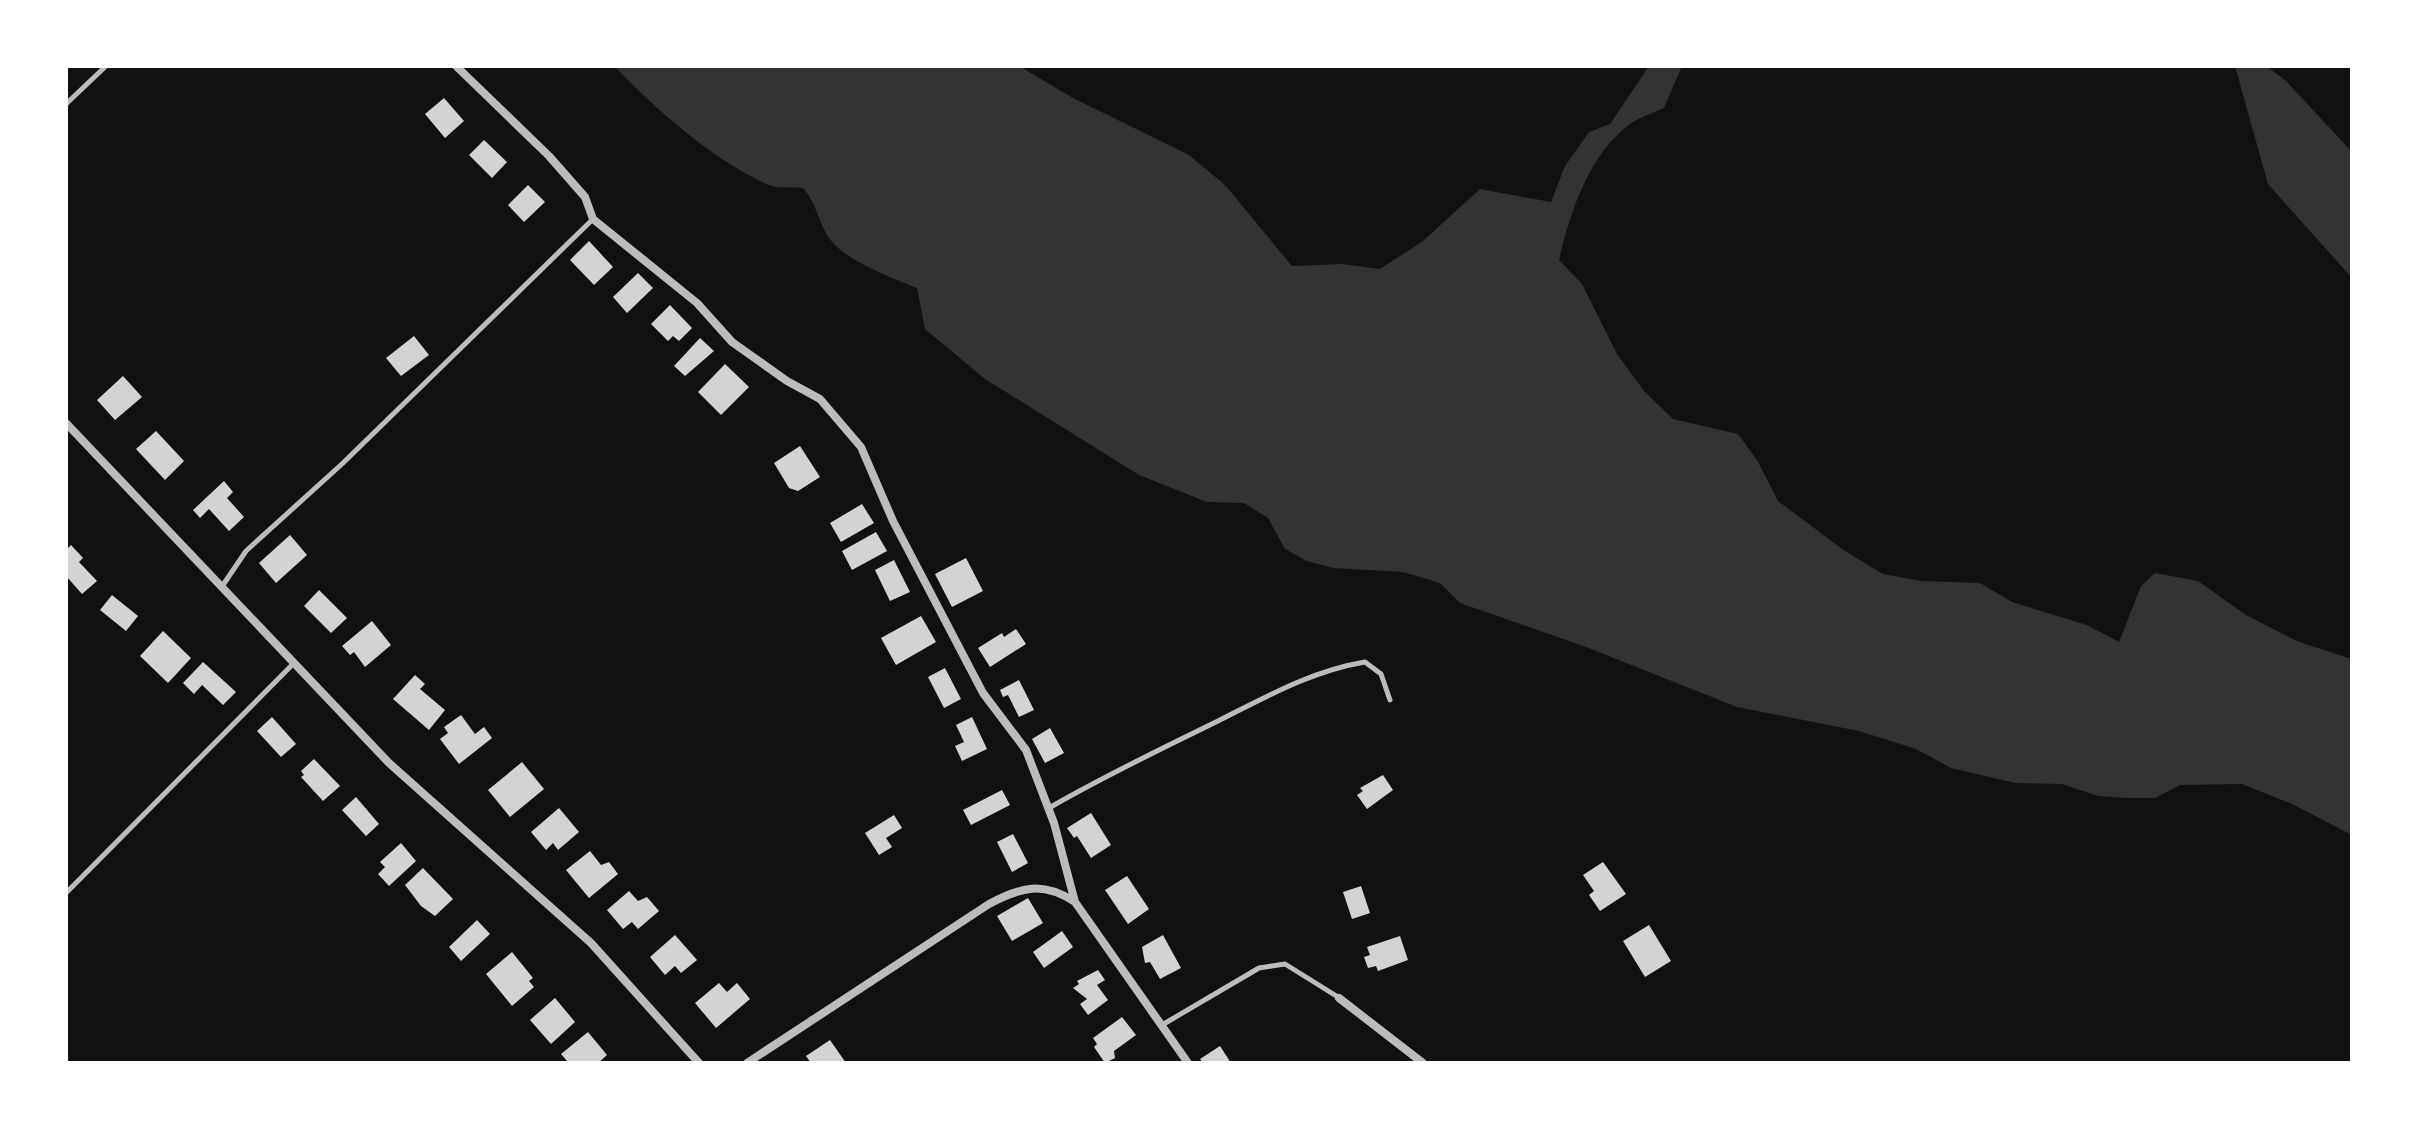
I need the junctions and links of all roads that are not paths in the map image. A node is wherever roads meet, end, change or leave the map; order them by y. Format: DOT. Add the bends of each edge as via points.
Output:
graph roads {
  1 [pos="106,66"];
  2 [pos="456,66"];
  3 [pos="66,104"];
  4 [pos="593,219"];
  5 [pos="66,423"];
  6 [pos="221,588"];
  7 [pos="293,664"];
  8 [pos="1390,700"];
  9 [pos="1048,809"];
  10 [pos="66,893"];
  11 [pos="1075,902"];
  12 [pos="1339,998"];
  13 [pos="1162,1026"];
  14 [pos="699,1063"];
  15 [pos="747,1063"];
  16 [pos="1188,1063"];
  17 [pos="1423,1063"];
  1 -- 3 [label="lane"];
  2 -- 4 [label="street" via="549,156 585,197"];
  4 -- 6 [label="lane" via="246,551"];
  4 -- 9 [label="street" via="697,303 732,342 820,399 861,447 893,521 983,693 1026,750"];
  5 -- 6 [label="street"];
  6 -- 7 [label="street"];
  7 -- 10 [label="lane"];
  7 -- 14 [label="street" via="389,763 591,943"];
  8 -- 9 [label="lane" via="1381,674 1365,662 1337,667 1284,688"];
  9 -- 11 [label="street"];
  11 -- 13 [label="street"];
  11 -- 15 [label="street" via="1058,891 1034,886 1015,890"];
  12 -- 13 [label="lane" via="1285,964 1259,968"];
  12 -- 17 [label="street"];
  13 -- 16 [label="street"];
}
